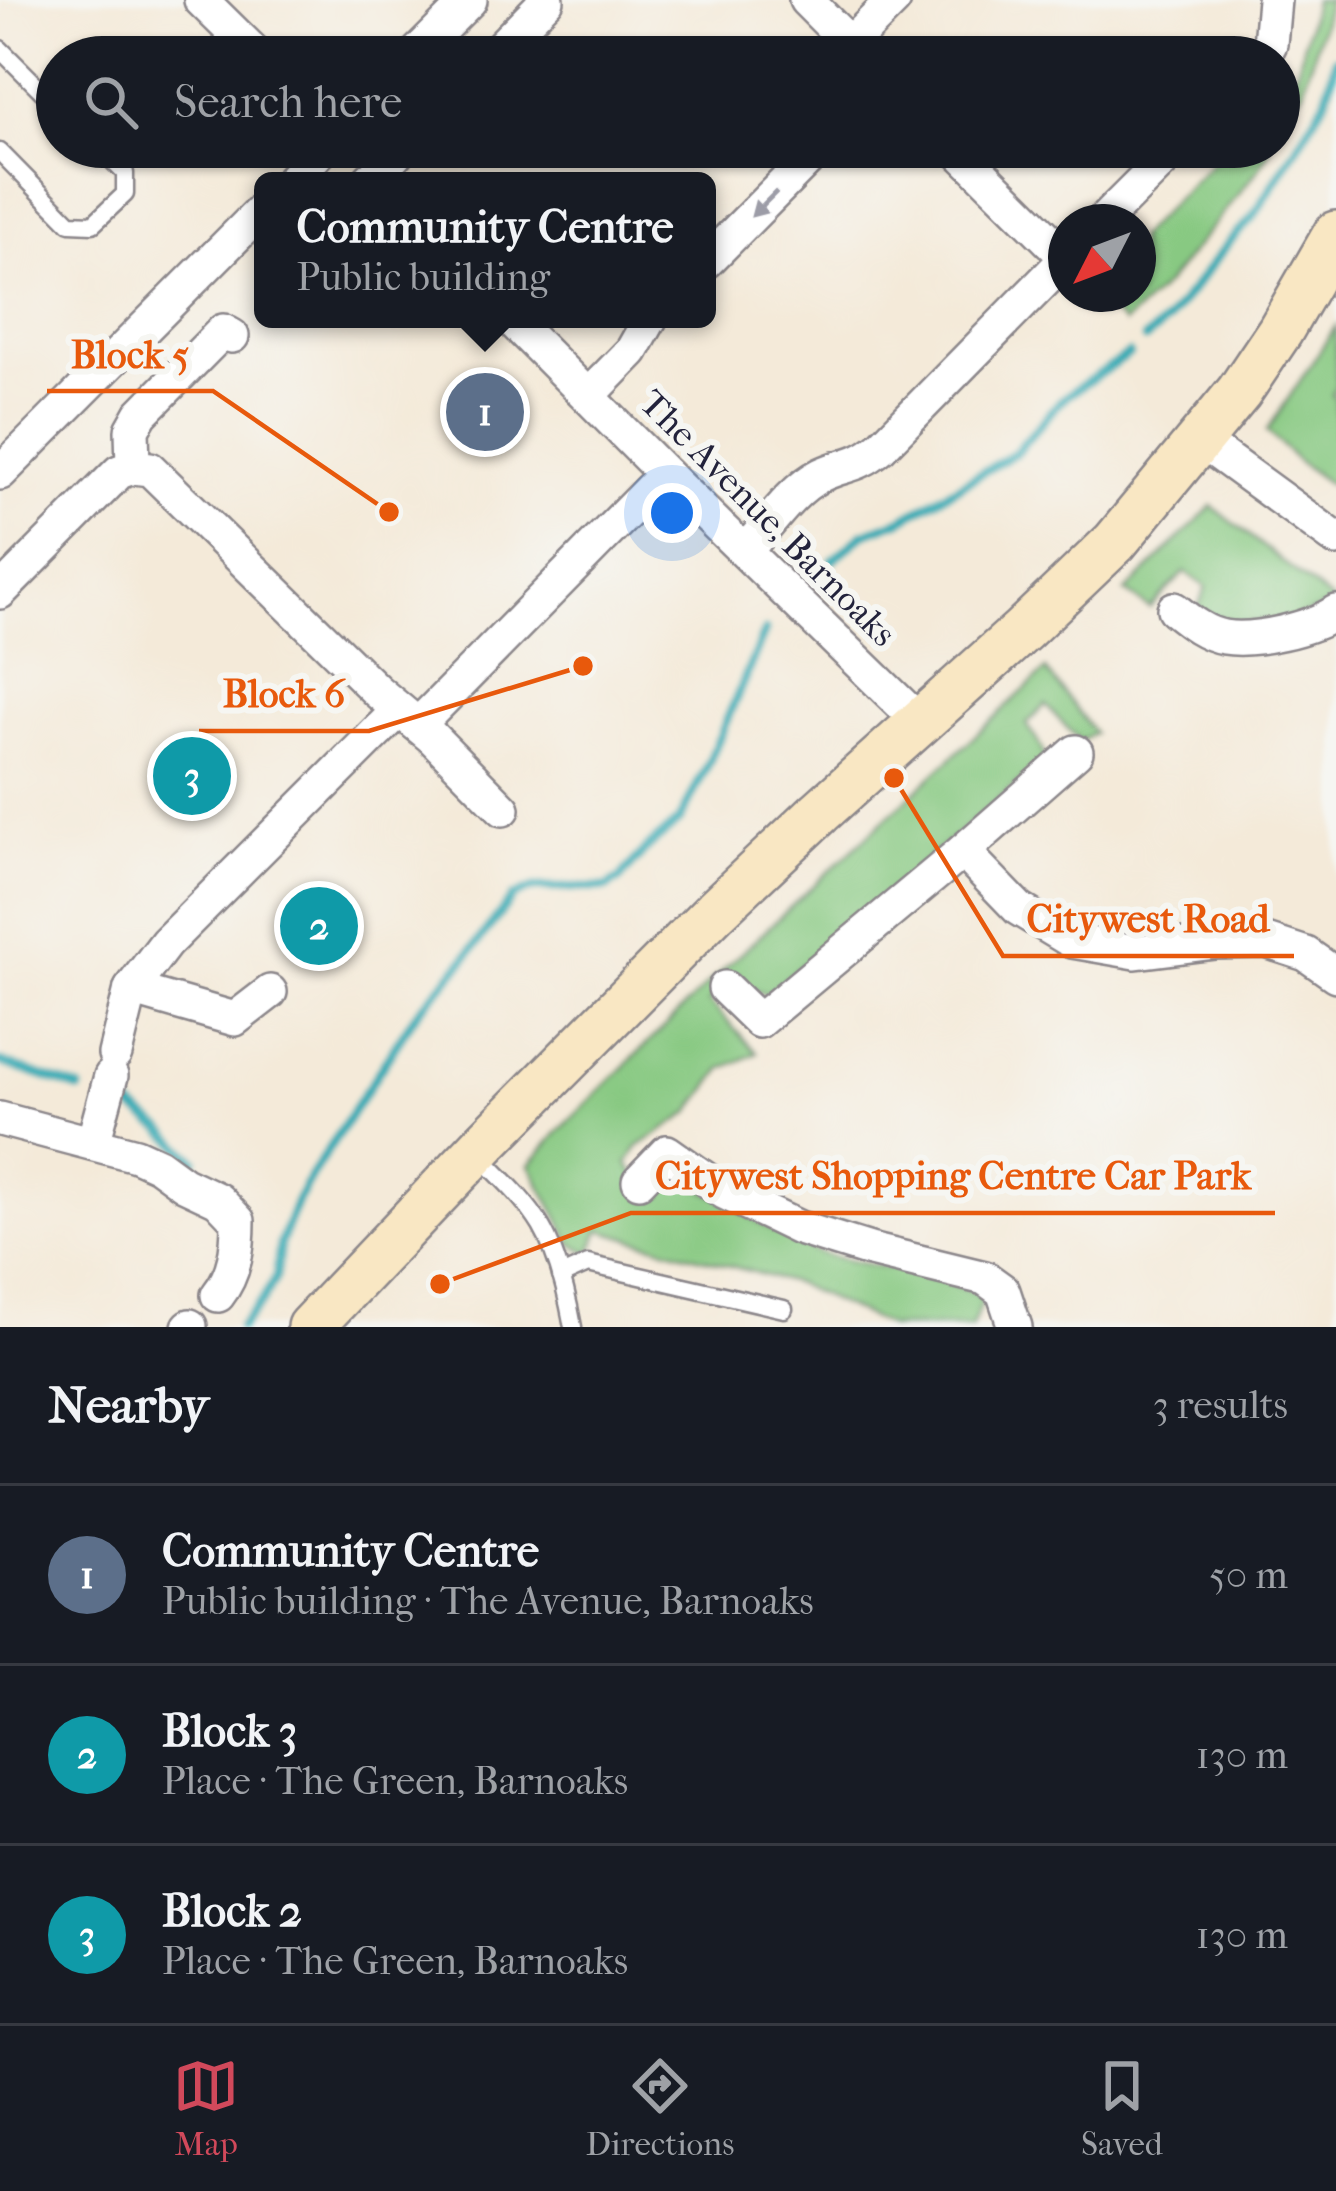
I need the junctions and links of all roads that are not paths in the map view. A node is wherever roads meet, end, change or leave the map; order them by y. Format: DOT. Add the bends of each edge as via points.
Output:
graph roads {
  1 [pos="201,0"];
  2 [pos="470,0"];
  3 [pos="547,0"];
  4 [pos="806,0"];
  5 [pos="894,0"];
  6 [pos="1274,0"];
  7 [pos="238,36"];
  8 [pos="434,36"];
  9 [pos="512,36"];
  10 [pos="842,36"];
  11 [pos="868,36"];
  12 [pos="1271,36"];
  13 [pos="0,49"];
  14 [pos="36,85"];
  15 [pos="0,152"];
  16 [pos="119,168"];
  17 [pos="799,168"];
  18 [pos="976,168"];
  19 [pos="1156,168"];
  20 [pos="1120,204"];
  21 [pos="254,218"];
  22 [pos="1336,234"];
  23 [pos="1048,240"];
  24 [pos="716,252"];
  25 [pos="1048,276"];
  26 [pos="520,328"];
  27 [pos="645,328"];
  28 [pos="232,336"];
  29 [pos="589,395"];
  30 [pos="1200,440"];
  31 [pos="133,467"];
  32 [pos="0,473"];
  33 [pos="665,474"];
  34 [pos="1336,539"];
  35 [pos="746,550"];
  36 [pos="0,592"];
  37 [pos="1174,610"];
  38 [pos="1336,612"];
  39 [pos="408,717"];
  40 [pos="920,721"];
  41 [pos="1076,752"];
  42 [pos="503,809"];
  43 [pos="963,850"];
  44 [pos="1336,975"];
  45 [pos="725,988"];
  46 [pos="131,989"];
  47 [pos="270,992"];
  48 [pos="0,1120"];
  49 [pos="93,1143"];
  50 [pos="477,1153"];
  51 [pos="639,1181"];
  52 [pos="560,1276"];
  53 [pos="218,1295"];
  54 [pos="784,1309"];
  55 [pos="310,1327"];
  56 [pos="574,1327"];
  57 [pos="1015,1327"];
  1 -- 7 [label="street"];
  2 -- 8 [label="street"];
  3 -- 9 [label="street"];
  4 -- 10 [label="street"];
  5 -- 11 [label="street"];
  6 -- 12 [label="street"];
  13 -- 14 [label="lane"];
  15 -- 16 [label="lane" via="70,223 94,224 124,194"];
  17 -- 24 [label="street, one-way"];
  18 -- 23 [label="street"];
  19 -- 20 [label="street"];
  21 -- 32 [label="street"];
  22 -- 30 [label="street" via="1280,331"];
  25 -- 35 [label="street" via="881,447 802,488"];
  26 -- 29 [label="street, The Avenue, Barnoaks"];
  27 -- 29 [label="street"];
  28 -- 31 [label="street" via="224,331 141,414 132,430"];
  29 -- 33 [label="street, The Avenue, Barnoaks"];
  30 -- 34 [label="street"];
  30 -- 40 [label="street" via="1115,542"];
  31 -- 36 [label="street" via="118,472"];
  31 -- 39 [label="street" via="150,469"];
  33 -- 35 [label="street, The Avenue, Barnoaks"];
  33 -- 39 [label="street"];
  35 -- 40 [label="street, The Avenue, Barnoaks"];
  37 -- 38 [label="street" via="1224,637 1265,636"];
  39 -- 42 [label="street"];
  39 -- 46 [label="street" via="166,943"];
  40 -- 50 [label="street" via="716,910"];
  41 -- 43 [label="street"];
  43 -- 44 [label="street" via="1019,909 1072,940 1136,952 1266,941"];
  43 -- 45 [label="street" via="758,1022"];
  46 -- 47 [label="street" via="235,1018"];
  46 -- 49 [label="street"];
  48 -- 49 [label="street"];
  49 -- 53 [label="street" via="158,1165 230,1210 238,1242"];
  50 -- 52 [label="lane" via="542,1228"];
  50 -- 55 [label="street"];
  51 -- 57 [label="street" via="667,1151 724,1192 799,1228 985,1278 1003,1291"];
  52 -- 54 [label="lane" via="588,1264"];
  52 -- 56 [label="lane"];
}
